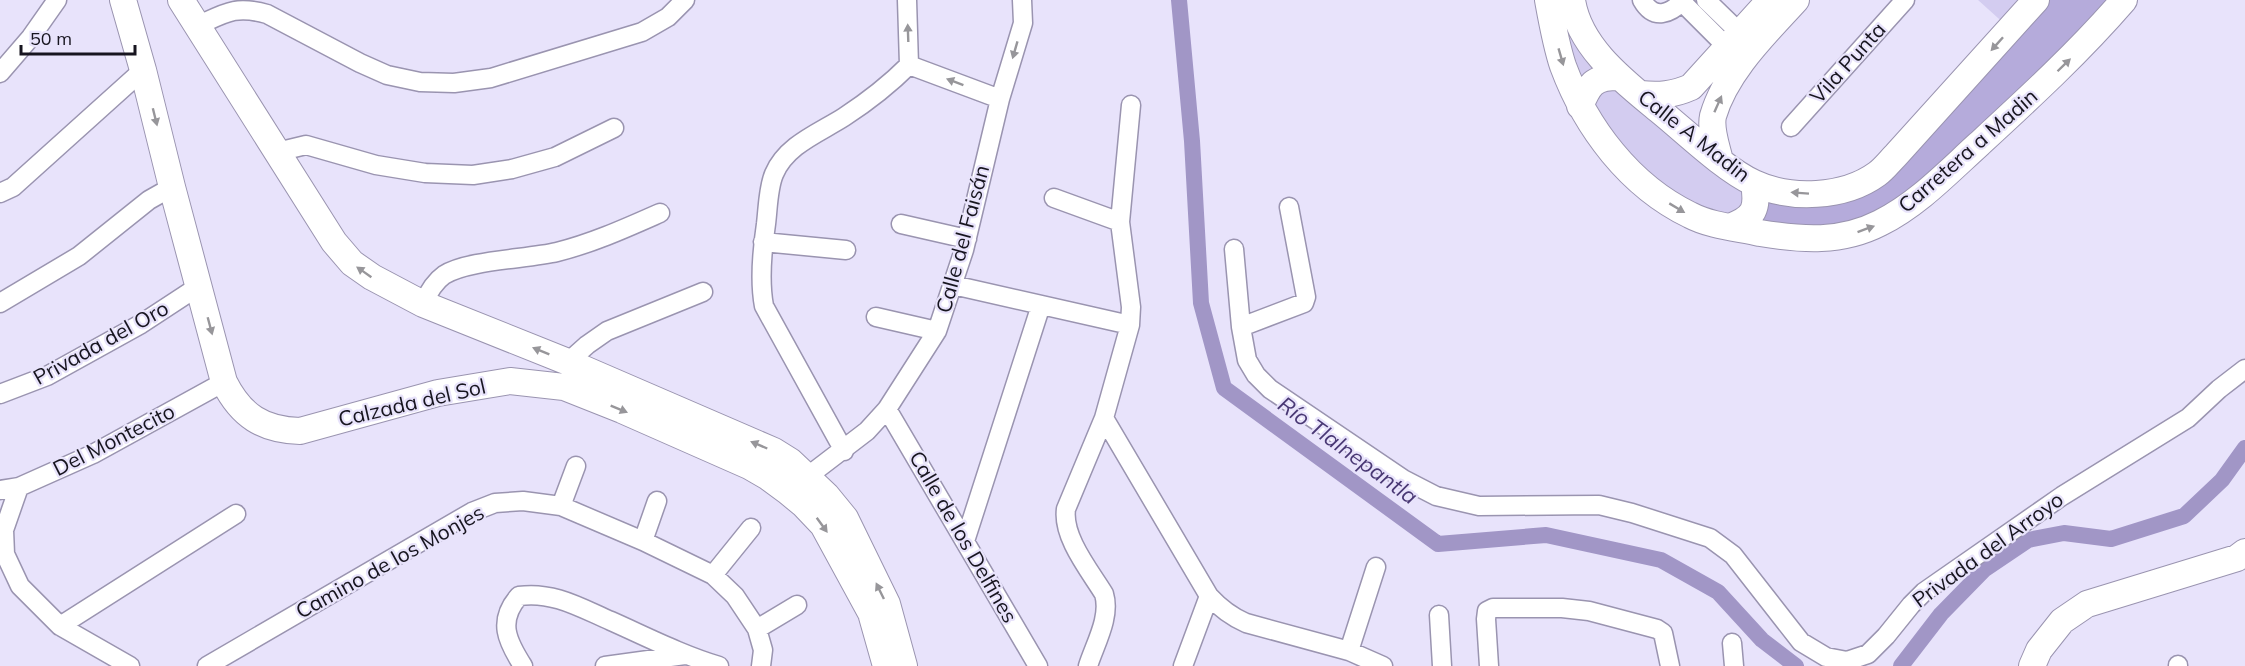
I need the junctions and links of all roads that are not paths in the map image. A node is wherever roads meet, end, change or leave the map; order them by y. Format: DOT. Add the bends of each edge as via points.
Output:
graph roads {
  1 [pos="57,0"];
  2 [pos="123,0"];
  3 [pos="181,0"];
  4 [pos="685,0"];
  5 [pos="907,0"];
  6 [pos="1022,0"];
  7 [pos="1548,0"];
  8 [pos="1572,0"];
  9 [pos="1642,0"];
  10 [pos="1706,0"];
  11 [pos="1770,0"];
  12 [pos="1796,0"];
  13 [pos="1905,0"];
  14 [pos="2036,0"];
  15 [pos="2124,0"];
  16 [pos="1683,1"];
  17 [pos="196,26"];
  18 [pos="1734,40"];
  19 [pos="909,65"];
  20 [pos="143,70"];
  21 [pos="0,74"];
  22 [pos="1618,77"];
  23 [pos="1640,94"];
  24 [pos="1000,99"];
  25 [pos="1131,105"];
  26 [pos="1580,106"];
  27 [pos="1791,126"];
  28 [pos="614,128"];
  29 [pos="277,152"];
  30 [pos="1720,161"];
  31 [pos="1754,183"];
  32 [pos="172,187"];
  33 [pos="0,193"];
  34 [pos="1054,198"];
  35 [pos="1289,207"];
  36 [pos="660,213"];
  37 [pos="1120,222"];
  38 [pos="901,224"];
  39 [pos="1730,227"];
  40 [pos="966,239"];
  41 [pos="763,242"];
  42 [pos="1234,249"];
  43 [pos="846,250"];
  44 [pos="953,285"];
  45 [pos="199,286"];
  46 [pos="703,292"];
  47 [pos="0,303"];
  48 [pos="423,304"];
  49 [pos="1041,305"];
  50 [pos="876,317"];
  51 [pos="1130,325"];
  52 [pos="1241,327"];
  53 [pos="937,331"];
  54 [pos="568,362"];
  55 [pos="2245,369"];
  56 [pos="225,381"];
  57 [pos="0,394"];
  58 [pos="887,409"];
  59 [pos="1104,418"];
  60 [pos="844,451"];
  61 [pos="576,466"];
  62 [pos="797,484"];
  63 [pos="19,487"];
  64 [pos="0,490"];
  65 [pos="657,501"];
  66 [pos="561,506"];
  67 [pos="236,514"];
  68 [pos="751,528"];
  69 [pos="643,541"];
  70 [pos="965,541"];
  71 [pos="2245,552"];
  72 [pos="1376,567"];
  73 [pos="713,575"];
  74 [pos="1209,596"];
  75 [pos="797,605"];
  76 [pos="1439,615"];
  77 [pos="60,626"];
  78 [pos="757,629"];
  79 [pos="1732,643"];
  80 [pos="1349,651"];
  81 [pos="687,655"];
  82 [pos="130,666"];
  83 [pos="207,666"];
  84 [pos="523,666"];
  85 [pos="605,666"];
  86 [pos="715,666"];
  87 [pos="761,666"];
  88 [pos="886,666"];
  89 [pos="904,666"];
  90 [pos="1038,666"];
  91 [pos="1088,666"];
  92 [pos="1183,666"];
  93 [pos="1383,666"];
  94 [pos="1442,666"];
  95 [pos="1489,666"];
  96 [pos="1670,666"];
  97 [pos="1734,666"];
  98 [pos="2031,666"];
  1 -- 21 [label="street"];
  2 -- 20 [label="street, Calzada del Sol"];
  3 -- 17 [label="street, Calzada del Sol"];
  4 -- 17 [label="street" via="668,17 642,32 491,78 454,82 420,82 387,75 267,14 251,10 236,9"];
  19 -- 5 [label="street, one-way"];
  6 -- 24 [label="street, Calle del Faisán, one-way" via="1023,23"];
  7 -- 26 [label="street, Carretera a Madin, one-way" via="1563,65"];
  8 -- 22 [label="street, Calle A Madin" via="1574,14 1592,46"];
  9 -- 16 [label="street" via="1661,14 1671,12"];
  10 -- 18 [label="street"];
  11 -- 18 [label="street"];
  30 -- 12 [label="street, one-way" via="1713,117 1724,93 1750,50"];
  13 -- 27 [label="street, Vila Punta"];
  14 -- 31 [label="street, Calle A Madin, one-way" via="1876,174 1825,193 1785,191"];
  39 -- 15 [label="street, Carretera a Madin, one-way" via="1818,240 1851,234 1904,210 2086,44"];
  16 -- 18 [label="street"];
  17 -- 29 [label="street, Calzada del Sol"];
  18 -- 23 [label="street" via="1691,87 1674,94"];
  24 -- 19 [label="street, one-way"];
  19 -- 41 [label="street" via="845,116 782,158 773,176"];
  20 -- 32 [label="street, Calzada del Sol, one-way"];
  20 -- 33 [label="street" via="13,187"];
  22 -- 23 [label="street, Calle A Madin"];
  22 -- 26 [label="street" via="1595,81"];
  23 -- 30 [label="street, Calle A Madin"];
  24 -- 40 [label="street, Calle del Faisán"];
  25 -- 37 [label="street"];
  26 -- 39 [label="street, Carretera a Madin, one-way" via="1623,165 1643,183 1692,216"];
  28 -- 29 [label="street" via="555,157 473,175 376,165 306,145"];
  48 -- 29 [label="street, Calzada del Sol, one-way" via="352,263 334,242"];
  30 -- 31 [label="street, Calle A Madin"];
  31 -- 39 [label="street" via="1754,210 1746,220"];
  32 -- 45 [label="street, Calzada del Sol"];
  32 -- 47 [label="street" via="149,200 79,256"];
  34 -- 37 [label="street"];
  35 -- 52 [label="street" via="1304,303"];
  36 -- 48 [label="street" via="588,244 466,266 445,274 432,286"];
  37 -- 51 [label="street"];
  38 -- 40 [label="street"];
  40 -- 44 [label="street, Calle del Faisán"];
  41 -- 43 [label="street"];
  41 -- 60 [label="street" via="764,306"];
  42 -- 52 [label="street, Privada del Arroyo"];
  44 -- 49 [label="street"];
  44 -- 53 [label="street, Calle del Faisán"];
  45 -- 56 [label="street, Calzada del Sol, one-way"];
  45 -- 57 [label="street, Privada del Oro" via="141,324 47,376"];
  46 -- 54 [label="street" via="607,331"];
  54 -- 48 [label="street, Calzada del Sol, one-way"];
  49 -- 51 [label="street"];
  49 -- 70 [label="street"];
  50 -- 53 [label="street"];
  51 -- 59 [label="street"];
  52 -- 55 [label="street, Privada del Arroyo" via="1247,360 1263,382 1403,479 1436,496 1479,506 1599,505 1710,538 1733,555 1801,642 1826,657 1847,662 1868,654 1924,592 2062,496 2188,418"];
  53 -- 58 [label="street, Calle del Faisán"];
  62 -- 54 [label="street, Calzada del Sol, one-way" via="790,462 774,452"];
  56 -- 62 [label="street, Calzada del Sol, one-way" via="231,396 263,425 289,431 438,393 510,381 564,387 768,477"];
  56 -- 63 [label="street, Del Montecito" via="93,454"];
  58 -- 60 [label="street, Calle del Faisán"];
  58 -- 70 [label="street, Calle de los Delfines"];
  59 -- 74 [label="street"];
  59 -- 91 [label="street" via="1066,509 1065,521 1107,604"];
  60 -- 62 [label="street, Calle del Faisán"];
  61 -- 66 [label="street"];
  62 -- 88 [label="street, Calzada del Sol, one-way" via="804,505 823,525 871,613"];
  89 -- 62 [label="street, Calzada del Sol, one-way" via="887,604 845,518 827,496"];
  63 -- 64 [label="street, Del Montecito"];
  63 -- 77 [label="street" via="4,530 5,554 20,586"];
  65 -- 69 [label="street"];
  66 -- 69 [label="street, Camino de los Monjes"];
  66 -- 83 [label="street, Camino de los Monjes" via="523,501 495,503 472,512"];
  67 -- 77 [label="street"];
  68 -- 73 [label="street"];
  69 -- 73 [label="street, Camino de los Monjes"];
  70 -- 90 [label="street, Calle de los Delfines"];
  71 -- 98 [label="street" via="2087,604 2062,621 2038,650"];
  72 -- 80 [label="street"];
  73 -- 78 [label="street, Camino de los Monjes" via="735,596"];
  74 -- 80 [label="street" via="1245,623"];
  74 -- 92 [label="street"];
  75 -- 78 [label="street"];
  76 -- 94 [label="street"];
  77 -- 82 [label="street"];
  78 -- 87 [label="street, Camino de los Monjes" via="763,650"];
  79 -- 97 [label="street"];
  80 -- 93 [label="street"];
  81 -- 84 [label="street" via="559,598 534,594 519,596 510,606 505,627 510,645"];
  81 -- 85 [label="street"];
  81 -- 86 [label="street"];
  95 -- 96 [label="street" via="1486,618 1493,608 1589,611 1657,629 1664,633"];
}
